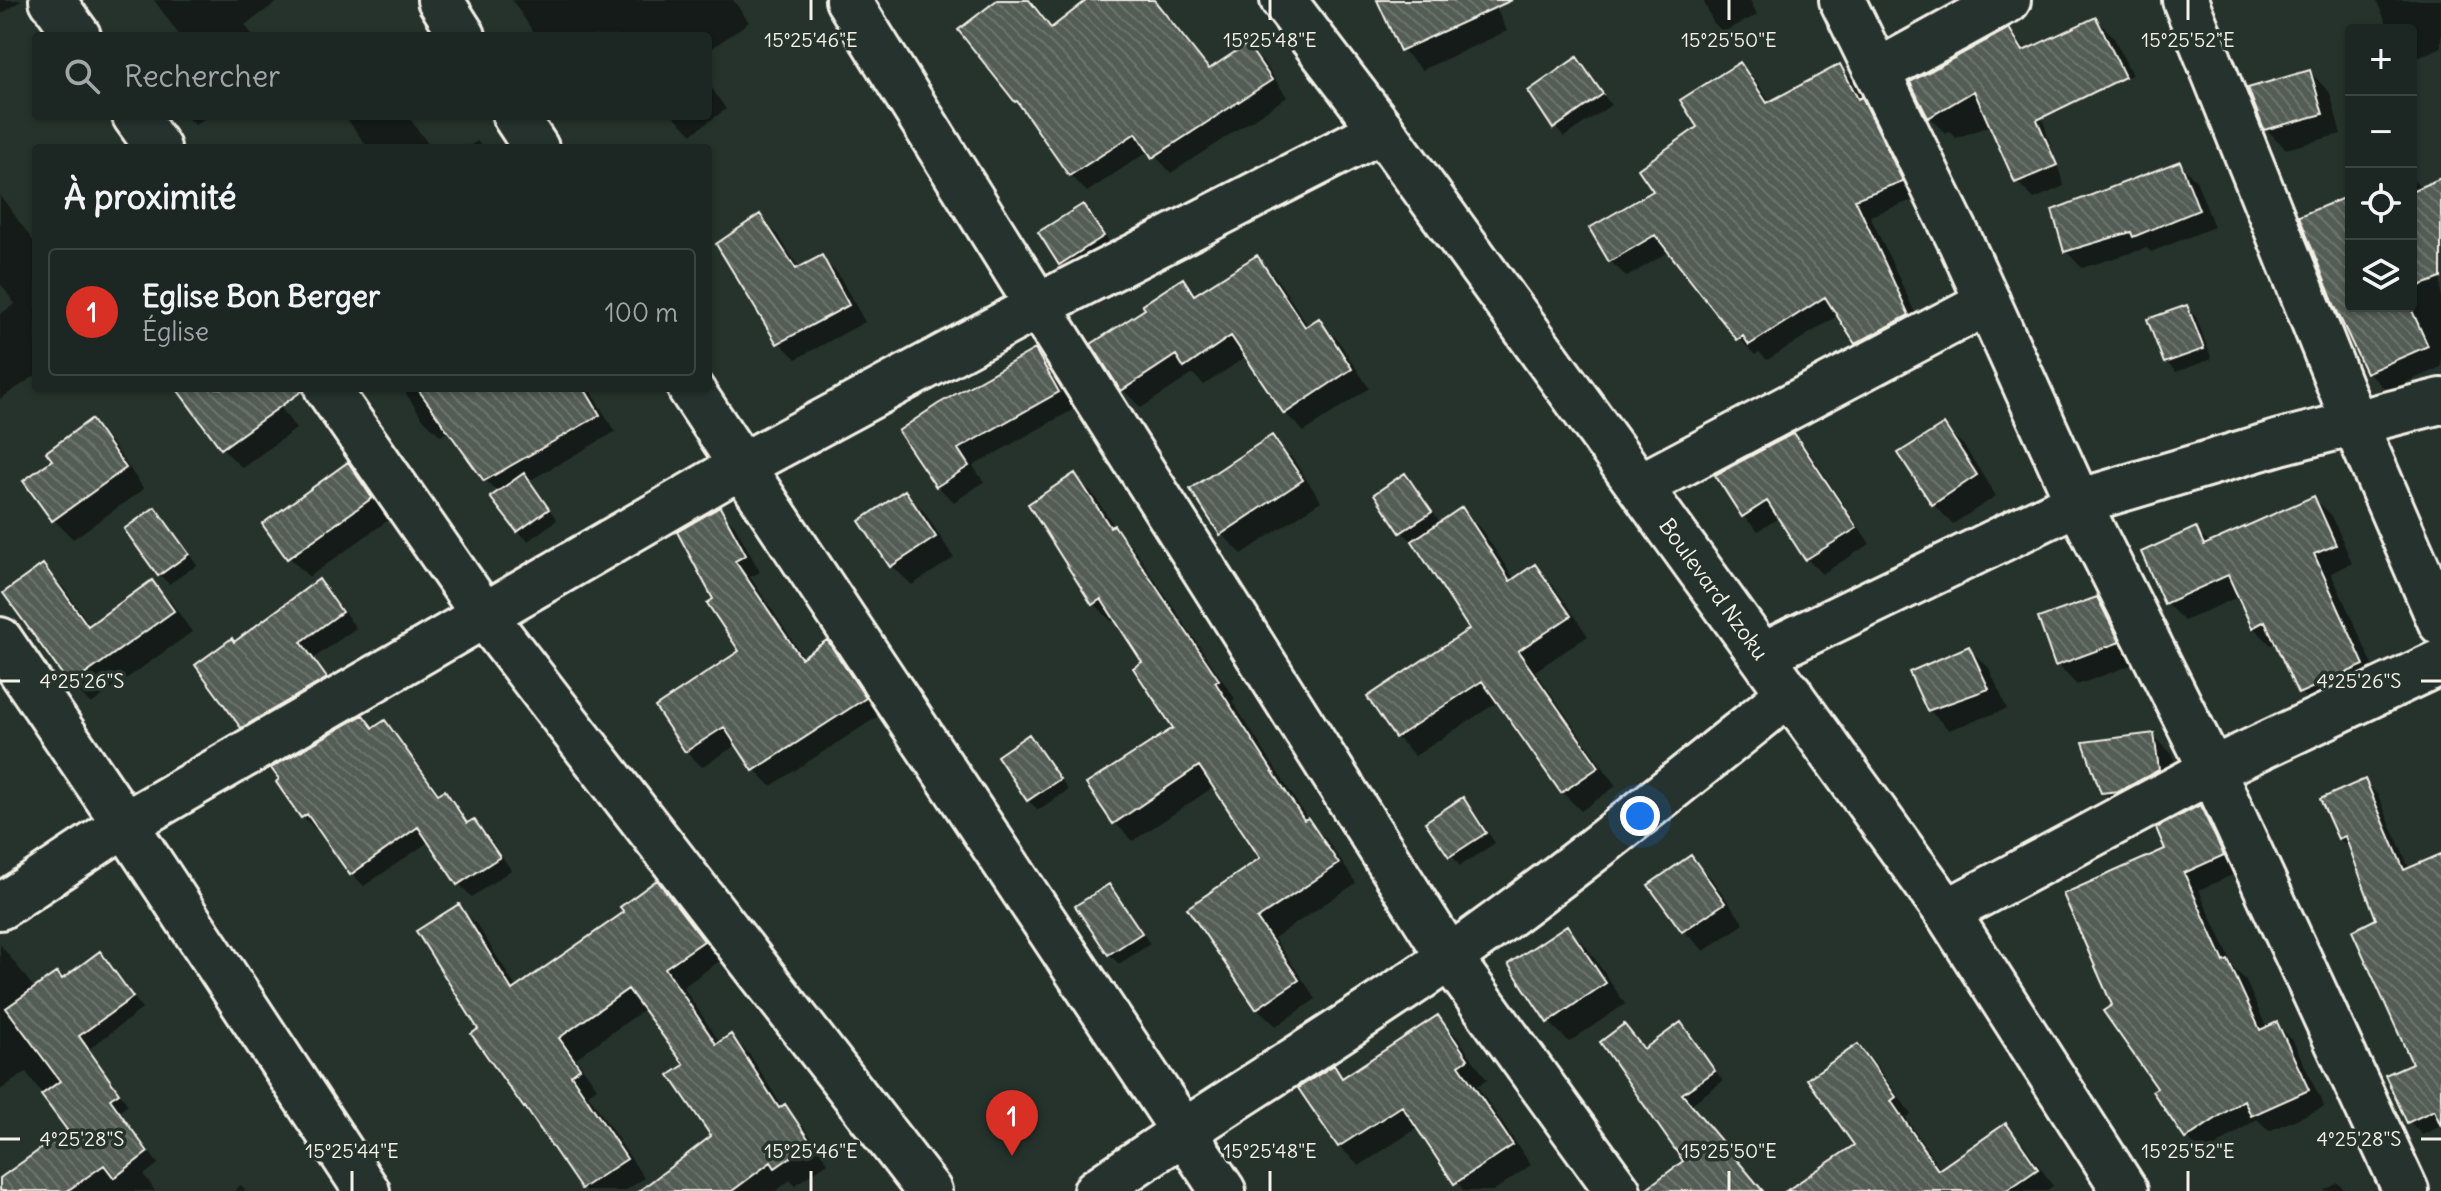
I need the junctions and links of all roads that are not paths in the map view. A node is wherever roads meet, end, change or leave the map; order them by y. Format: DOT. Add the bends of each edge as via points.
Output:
graph roads {
  1 [pos="52,0"];
  2 [pos="440,0"];
  3 [pos="848,0"];
  4 [pos="1283,0"];
  5 [pos="1842,0"];
  6 [pos="2008,0"];
  7 [pos="2185,0"];
  8 [pos="75,32"];
  9 [pos="460,32"];
  10 [pos="1877,72"];
  11 [pos="138,120"];
  12 [pos="518,120"];
  13 [pos="1382,130"];
  14 [pos="155,144"];
  15 [pos="533,144"];
  16 [pos="1988,302"];
  17 [pos="1038,306"];
  18 [pos="330,392"];
  19 [pos="693,392"];
  20 [pos="2441,401"];
  21 [pos="2355,424"];
  22 [pos="741,466"];
  23 [pos="1640,486"];
  24 [pos="2078,502"];
  25 [pos="484,615"];
  26 [pos="2440,616"];
  27 [pos="0,640"];
  28 [pos="1762,655"];
  29 [pos="2441,662"];
  30 [pos="1790,693"];
  31 [pos="2212,770"];
  32 [pos="125,824"];
  33 [pos="0,907"];
  34 [pos="1947,912"];
  35 [pos="1449,957"];
  36 [pos="1183,1131"];
  37 [pos="367,1191"];
  38 [pos="929,1191"];
  39 [pos="1096,1191"];
  40 [pos="1223,1191"];
  41 [pos="1618,1191"];
  42 [pos="2125,1191"];
  43 [pos="2406,1191"];
  1 -- 8 [label="street"];
  2 -- 9 [label="street"];
  3 -- 17 [label="street"];
  4 -- 13 [label="street, Boulevard Nzoku"];
  5 -- 10 [label="street"];
  6 -- 10 [label="street"];
  7 -- 21 [label="street"];
  10 -- 16 [label="street"];
  11 -- 14 [label="street"];
  12 -- 15 [label="street"];
  13 -- 17 [label="street"];
  13 -- 23 [label="street, Boulevard Nzoku"];
  16 -- 23 [label="street"];
  16 -- 24 [label="street"];
  17 -- 22 [label="street"];
  17 -- 35 [label="street"];
  18 -- 25 [label="street"];
  19 -- 22 [label="street"];
  20 -- 21 [label="street"];
  21 -- 24 [label="street"];
  21 -- 26 [label="street"];
  22 -- 25 [label="street"];
  22 -- 36 [label="street"];
  23 -- 28 [label="street, Boulevard Nzoku"];
  24 -- 28 [label="street"];
  24 -- 31 [label="street"];
  25 -- 32 [label="street"];
  25 -- 38 [label="street"];
  27 -- 32 [label="street"];
  28 -- 30 [label="street, Boulevard Nzoku"];
  29 -- 31 [label="street"];
  30 -- 34 [label="street, Boulevard Nzoku"];
  30 -- 35 [label="street" via="1623,828"];
  31 -- 34 [label="street"];
  31 -- 43 [label="street"];
  32 -- 33 [label="street"];
  32 -- 37 [label="street"];
  34 -- 42 [label="street, Boulevard Nzoku"];
  35 -- 36 [label="street"];
  35 -- 41 [label="street"];
  36 -- 39 [label="street"];
  36 -- 40 [label="street"];
}
